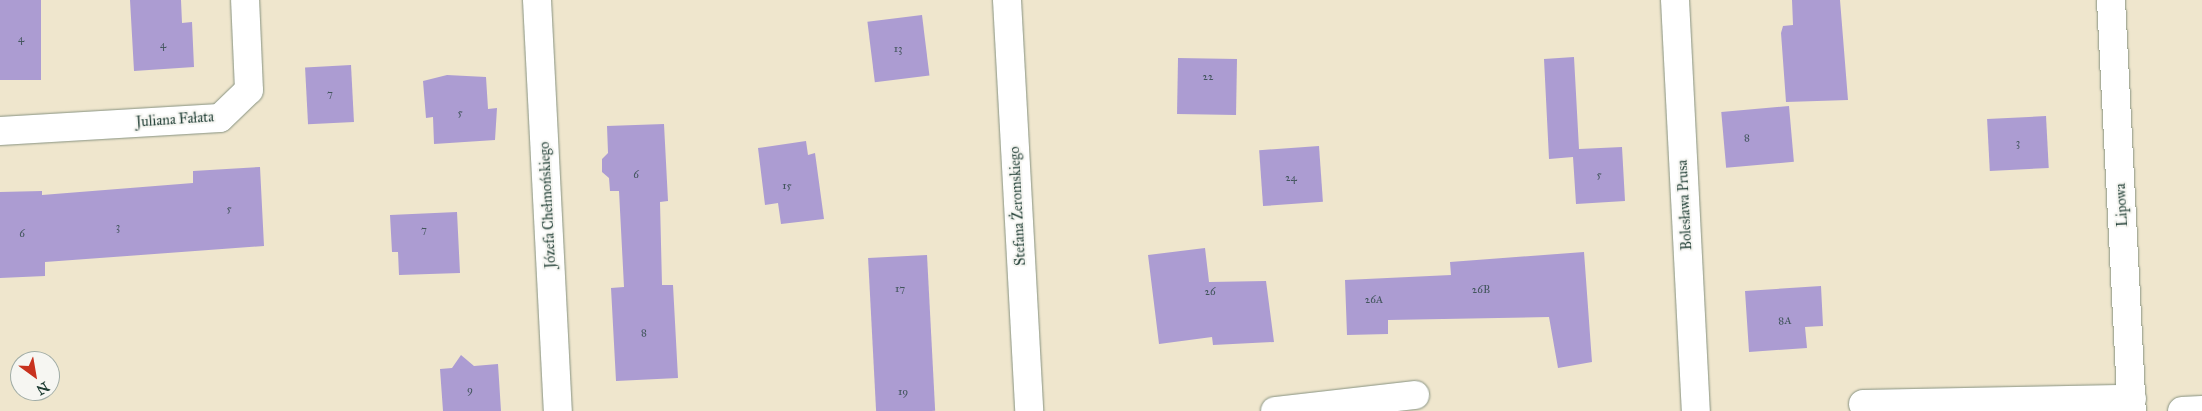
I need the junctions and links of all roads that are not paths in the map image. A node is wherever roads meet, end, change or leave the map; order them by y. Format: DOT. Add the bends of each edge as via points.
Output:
graph roads {
  1 [pos="245,0"];
  2 [pos="538,0"];
  3 [pos="1007,0"];
  4 [pos="1675,0"];
  5 [pos="2111,0"];
  6 [pos="0,131"];
  7 [pos="1415,395"];
  8 [pos="1863,404"];
  9 [pos="2132,405"];
  10 [pos="2202,410"];
  11 [pos="558,411"];
  12 [pos="1029,411"];
  13 [pos="1275,411"];
  14 [pos="1696,411"];
  15 [pos="2182,411"];
  1 -- 6 [label="street, Juliana Fałata" via="249,90 220,118"];
  2 -- 11 [label="street, Józefa Chełmońskiego"];
  3 -- 12 [label="street, Stefana Żeromskiego"];
  4 -- 14 [label="street, Bolesława Prusa"];
  5 -- 9 [label="street, Lipowa"];
  7 -- 13 [label="street"];
  8 -- 9 [label="street"];
  10 -- 15 [label="street"];
}
